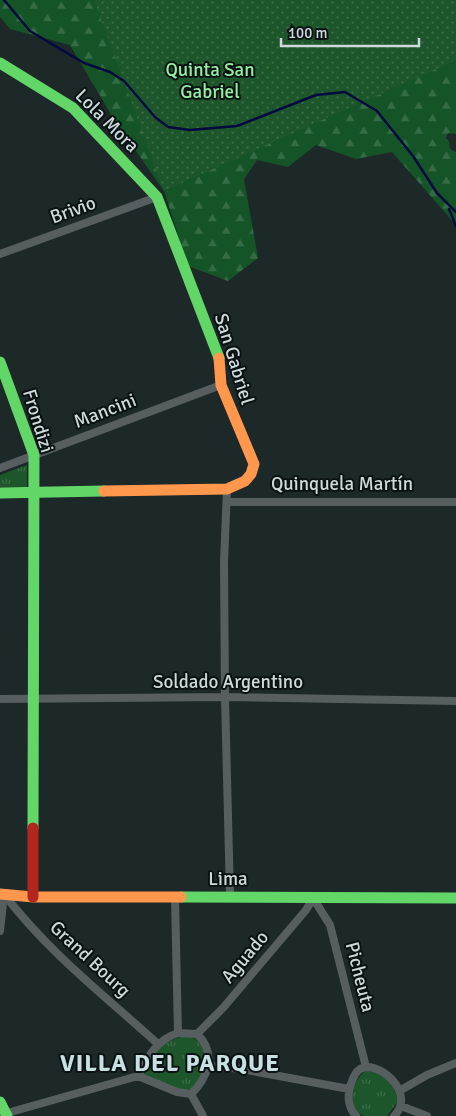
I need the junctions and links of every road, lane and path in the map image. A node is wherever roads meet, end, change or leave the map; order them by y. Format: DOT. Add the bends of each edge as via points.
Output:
graph roads {
  1 [pos="0,63"];
  2 [pos="157,197"];
  3 [pos="0,254"];
  4 [pos="0,362"];
  5 [pos="221,385"];
  6 [pos="34,455"];
  7 [pos="0,468"];
  8 [pos="227,489"];
  9 [pos="32,492"];
  10 [pos="0,493"];
  11 [pos="228,502"];
  12 [pos="456,502"];
  13 [pos="224,697"];
  14 [pos="0,699"];
  15 [pos="32,699"];
  16 [pos="456,701"];
  17 [pos="2,894"];
  18 [pos="230,896"];
  19 [pos="33,897"];
  20 [pos="175,898"];
  21 [pos="314,898"];
  22 [pos="456,898"];
  23 [pos="0,931"];
  24 [pos="178,1034"];
  25 [pos="197,1034"];
  26 [pos="158,1044"];
  27 [pos="456,1063"];
  28 [pos="210,1066"];
  29 [pos="366,1067"];
  30 [pos="138,1076"];
  31 [pos="349,1089"];
  32 [pos="401,1090"];
  33 [pos="191,1094"];
  34 [pos="0,1102"];
  35 [pos="401,1106"];
  36 [pos="354,1114"];
  37 [pos="7,1115"];
  38 [pos="202,1116"];
  39 [pos="344,1116"];
  40 [pos="394,1116"];
  41 [pos="427,1116"];
  1 -- 2 [label="street, Lola Mora" via="73,108"];
  2 -- 3 [label="street, Brivio"];
  2 -- 5 [label="street, San Gabriel" via="219,357"];
  4 -- 6 [label="street, Frondizi"];
  5 -- 6 [label="street, Mancini"];
  5 -- 8 [label="street, San Gabriel" via="254,464 246,482"];
  6 -- 7 [label="street, Mancini"];
  6 -- 9 [label="street, Frondizi"];
  8 -- 9 [label="street"];
  8 -- 11 [label="street"];
  9 -- 10 [label="street"];
  9 -- 15 [label="street, Frondizi"];
  11 -- 12 [label="street, Quinquela Martín"];
  11 -- 13 [label="street" via="224,563"];
  13 -- 15 [label="street, Soldado Argentino"];
  13 -- 16 [label="street, Soldado Argentino"];
  13 -- 18 [label="street"];
  14 -- 15 [label="street, Soldado Argentino"];
  15 -- 19 [label="street, Frondizi"];
  17 -- 19 [label="street, Lima"];
  17 -- 23 [label="street"];
  17 -- 26 [label="street, Grand Bourg" via="48,944"];
  18 -- 20 [label="street, Lima"];
  18 -- 21 [label="street, Lima"];
  19 -- 20 [label="street, Lima"];
  20 -- 24 [label="street"];
  21 -- 22 [label="street, Lima"];
  21 -- 25 [label="street, Aguado" via="223,1008"];
  21 -- 29 [label="street, Picheuta" via="330,926"];
  24 -- 25 [label="street"];
  24 -- 26 [label="street" via="166,1037"];
  25 -- 28 [label="street" via="206,1046"];
  26 -- 30 [label="street"];
  27 -- 32 [label="street"];
  28 -- 31 [label="street"];
  28 -- 33 [label="street"];
  29 -- 31 [label="street" via="360,1069"];
  29 -- 32 [label="street" via="376,1068"];
  30 -- 33 [label="street" via="177,1092"];
  30 -- 37 [label="street"];
  31 -- 36 [label="street"];
  32 -- 35 [label="street"];
  33 -- 38 [label="street"];
  34 -- 37 [label="street"];
  35 -- 40 [label="street"];
  35 -- 41 [label="street"];
  36 -- 39 [label="street"];
}
